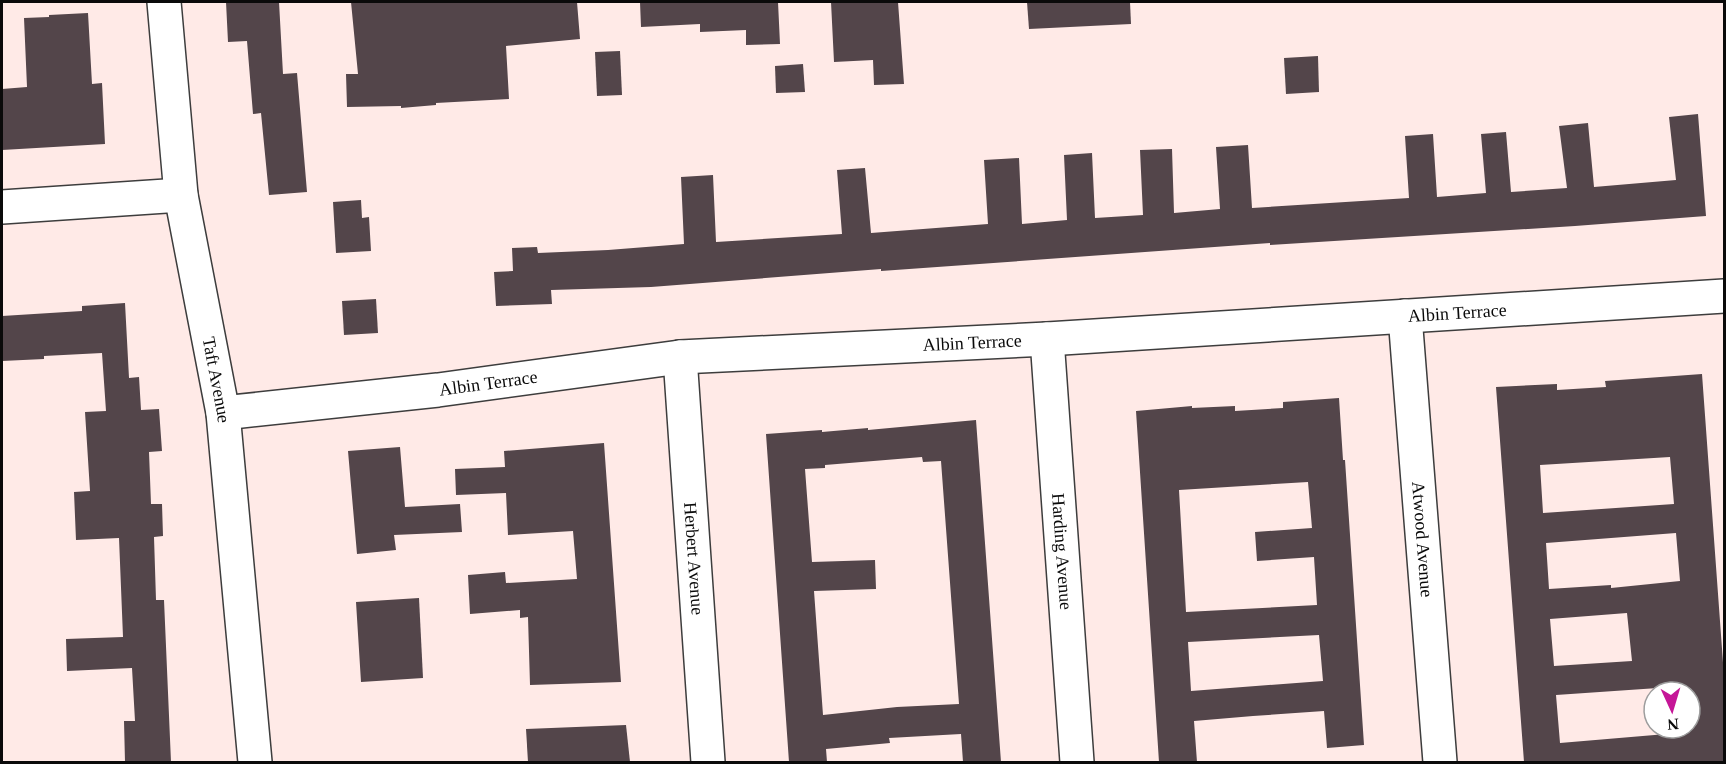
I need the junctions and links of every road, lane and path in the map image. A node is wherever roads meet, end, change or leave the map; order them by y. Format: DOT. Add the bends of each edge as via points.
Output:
graph roads {
  1 [pos="164,2"];
  2 [pos="181,195"];
  3 [pos="2,207"];
  4 [pos="1725,296"];
  5 [pos="1405,316"];
  6 [pos="1047,339"];
  7 [pos="680,357"];
  8 [pos="223,413"];
  9 [pos="255,762"];
  10 [pos="708,762"];
  11 [pos="1077,762"];
  12 [pos="1440,762"];
  1 -- 2 [label="street, Taft Avenue"];
  2 -- 3 [label="street"];
  2 -- 8 [label="street, Taft Avenue"];
  4 -- 5 [label="street, Albin Terrace"];
  5 -- 6 [label="street, Albin Terrace"];
  5 -- 12 [label="street, Atwood Avenue"];
  6 -- 7 [label="street, Albin Terrace"];
  6 -- 11 [label="street, Harding Avenue"];
  7 -- 8 [label="street, Albin Terrace" via="438,390"];
  7 -- 10 [label="street, Herbert Avenue"];
  8 -- 9 [label="street, Taft Avenue"];
}
